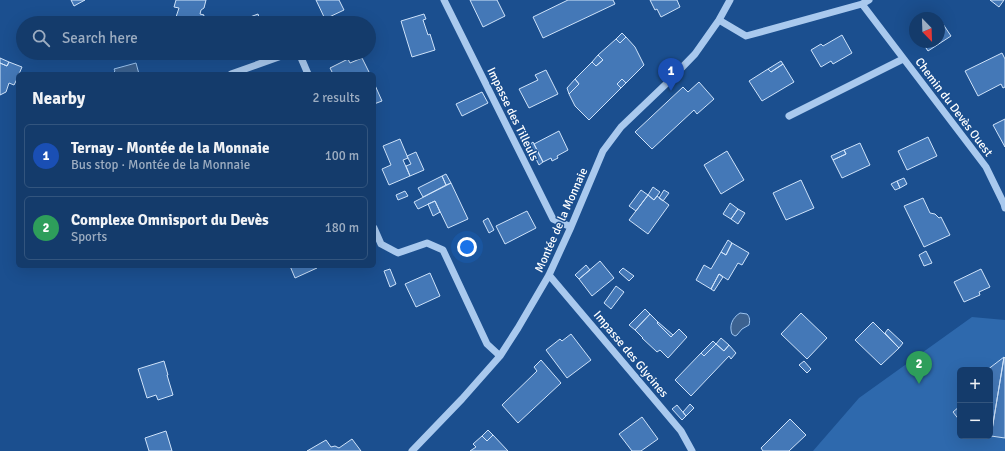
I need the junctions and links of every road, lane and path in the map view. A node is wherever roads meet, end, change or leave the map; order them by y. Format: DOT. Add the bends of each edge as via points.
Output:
graph roads {
  1 [pos="444,0"];
  2 [pos="869,0"];
  3 [pos="726,1"];
  4 [pos="862,4"];
  5 [pos="719,20"];
  6 [pos="903,59"];
  7 [pos="271,60"];
  8 [pos="302,60"];
  9 [pos="238,72"];
  10 [pos="307,72"];
  11 [pos="789,116"];
  12 [pos="1005,205"];
  13 [pos="571,227"];
  14 [pos="376,233"];
  15 [pos="549,275"];
  16 [pos="500,356"];
  17 [pos="412,451"];
  18 [pos="692,451"];
  1 -- 13 [label="street, Impasse des Tilleuls" via="553,219"];
  2 -- 4 [label="street"];
  3 -- 5 [label="street, Montée de la Monnaie"];
  4 -- 5 [label="street" via="746,36"];
  4 -- 6 [label="street, Chemin du Devès Ouest"];
  5 -- 13 [label="street, Montée de la Monnaie" via="695,54 621,127 608,145"];
  6 -- 11 [label="street"];
  6 -- 12 [label="street, Chemin du Devès Ouest" via="986,168"];
  7 -- 9 [label="street"];
  8 -- 10 [label="street"];
  13 -- 15 [label="street, Montée de la Monnaie"];
  14 -- 16 [label="street" via="381,244 398,253 427,243 443,250 487,344"];
  15 -- 16 [label="street, Montée de la Monnaie"];
  15 -- 18 [label="street, Impasse des Glycines" via="681,431"];
  16 -- 17 [label="street, Montée de la Monnaie"];
}
